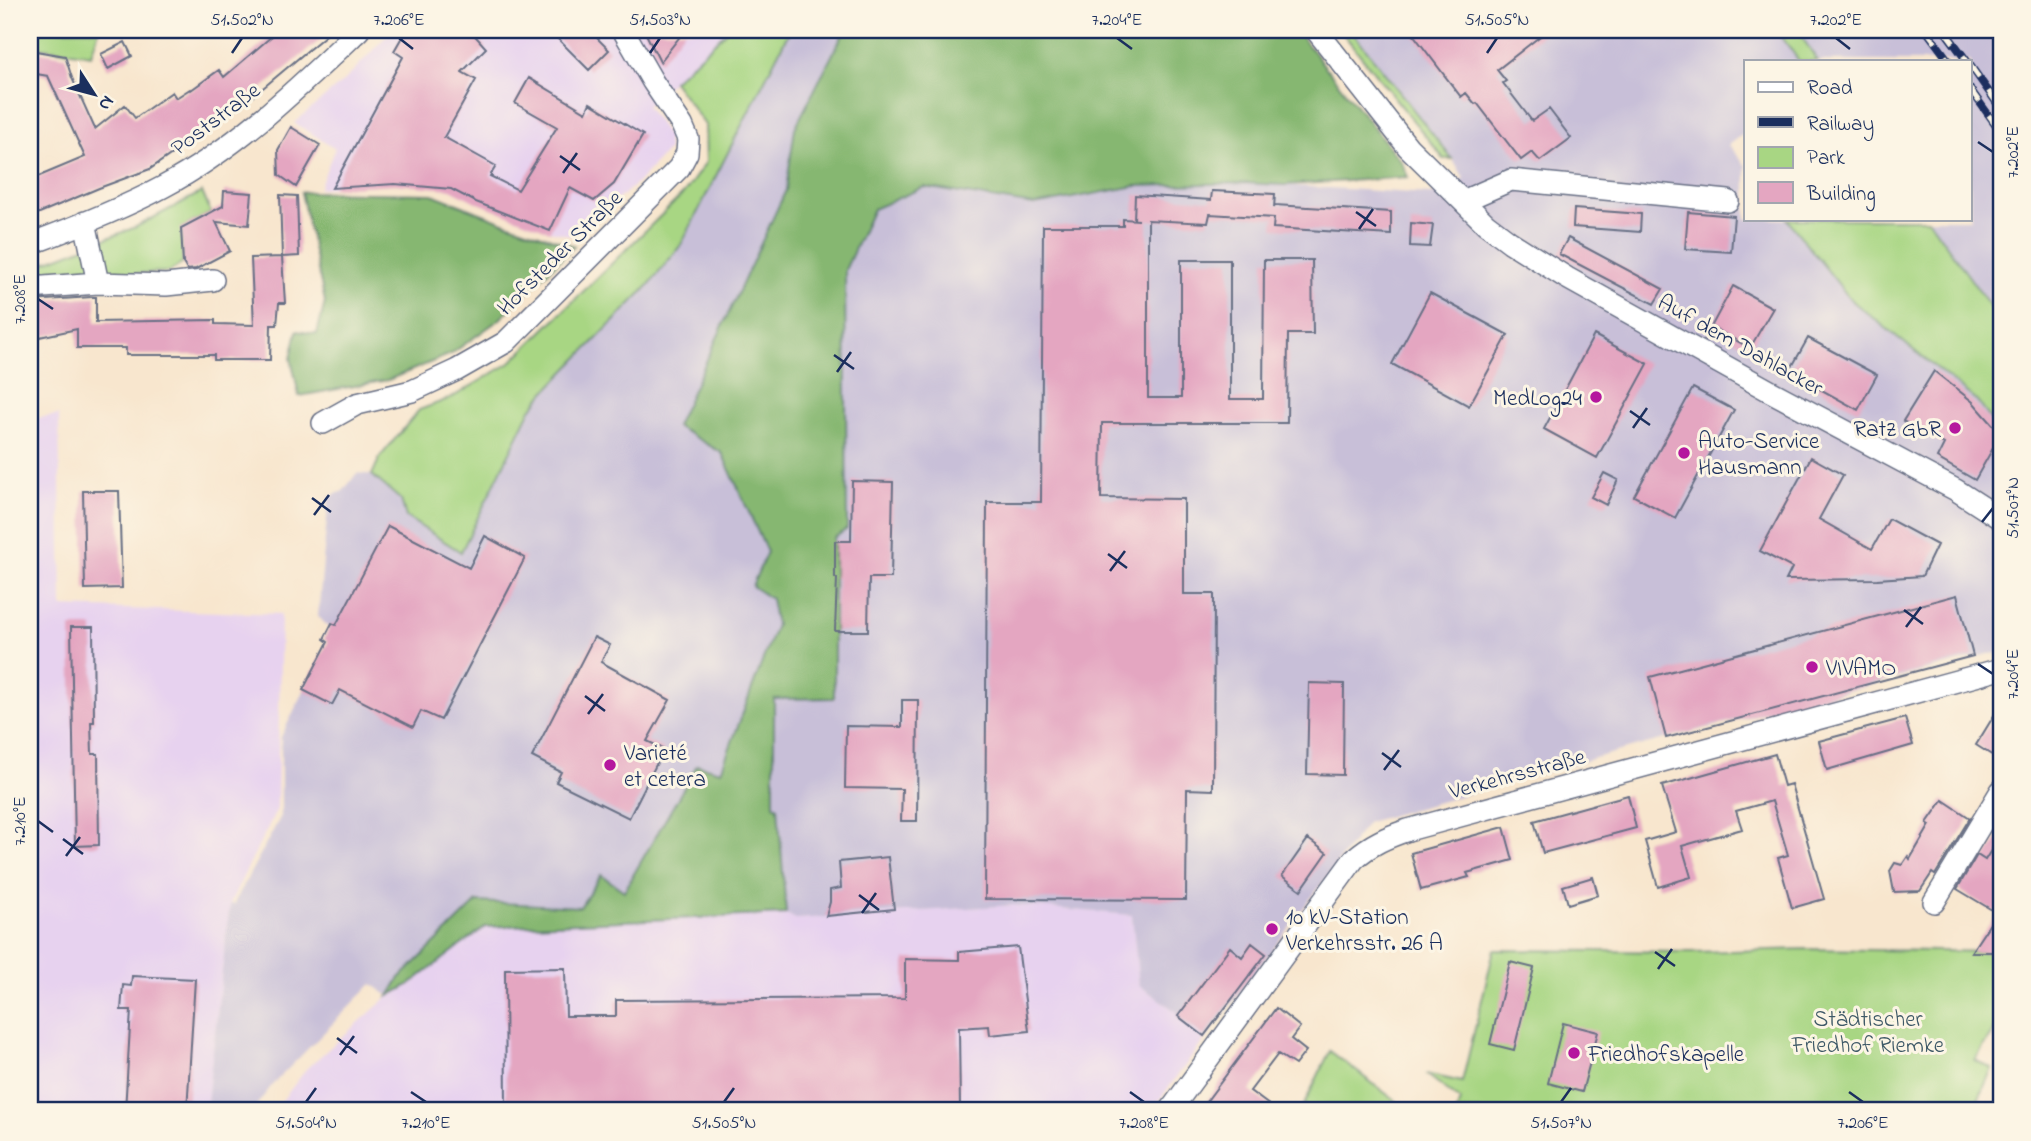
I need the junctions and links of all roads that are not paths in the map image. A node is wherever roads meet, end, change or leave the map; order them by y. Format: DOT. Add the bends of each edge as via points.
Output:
graph roads {
  1 [pos="359,30"];
  2 [pos="623,30"];
  3 [pos="1316,30"];
  4 [pos="1463,201"];
  5 [pos="1728,201"];
  6 [pos="85,222"];
  7 [pos="30,244"];
  8 [pos="213,280"];
  9 [pos="98,283"];
  10 [pos="30,288"];
  11 [pos="323,424"];
  12 [pos="2001,519"];
  13 [pos="2001,669"];
  14 [pos="2001,791"];
  15 [pos="1934,902"];
  16 [pos="1170,1111"];
  1 -- 6 [label="street, Poststraße" via="272,110 209,159 163,187"];
  2 -- 11 [label="street, Hofsteder Straße" via="688,139 679,168 506,342 412,391 357,404"];
  3 -- 4 [label="street, Auf dem Dahlacker" via="1408,147"];
  4 -- 5 [label="street" via="1511,180"];
  4 -- 12 [label="street, Auf dem Dahlacker" via="1510,242 1567,278 1956,489"];
  6 -- 7 [label="street, Poststraße"];
  6 -- 9 [label="street"];
  8 -- 9 [label="street" via="166,285"];
  9 -- 10 [label="street"];
  13 -- 16 [label="street, Verkehrsstraße" via="1382,838 1354,859"];
  14 -- 15 [label="street"];
}
